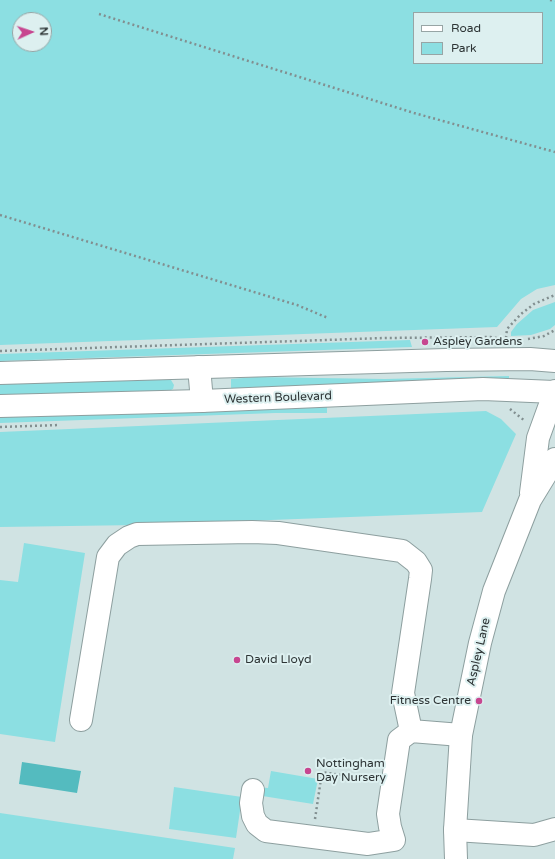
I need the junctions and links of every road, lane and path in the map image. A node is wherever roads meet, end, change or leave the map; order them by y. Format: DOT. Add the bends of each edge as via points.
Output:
graph roads {
  1 [pos="550,0"];
  2 [pos="555,1"];
  3 [pos="98,14"];
  4 [pos="555,152"];
  5 [pos="0,215"];
  6 [pos="555,295"];
  7 [pos="328,318"];
  8 [pos="555,330"];
  9 [pos="506,338"];
  10 [pos="527,340"];
  11 [pos="511,341"];
  12 [pos="0,351"];
  13 [pos="555,361"];
  14 [pos="199,367"];
  15 [pos="0,372"];
  16 [pos="555,392"];
  17 [pos="202,401"];
  18 [pos="0,406"];
  19 [pos="503,410"];
  20 [pos="63,425"];
  21 [pos="0,427"];
  22 [pos="541,427"];
  23 [pos="555,459"];
  24 [pos="530,500"];
  25 [pos="81,720"];
  26 [pos="411,731"];
  27 [pos="461,735"];
  28 [pos="392,783"];
  29 [pos="253,790"];
  30 [pos="555,829"];
  31 [pos="455,830"];
  32 [pos="312,837"];
  33 [pos="456,859"];
  1 -- 2 [label="path"];
  3 -- 4 [label="path" via="414,113"];
  5 -- 7 [label="path" via="297,305"];
  6 -- 9 [label="path" via="534,304 522,314 507,330"];
  8 -- 10 [label="path"];
  9 -- 11 [label="path"];
  9 -- 12 [label="path" via="385,338"];
  13 -- 14 [label="main road" via="516,359"];
  14 -- 15 [label="main road"];
  14 -- 17 [label="main road"];
  16 -- 17 [label="main road, Western Boulevard" via="483,390"];
  16 -- 22 [label="main road, Aspley Lane"];
  17 -- 18 [label="main road, Western Boulevard"];
  19 -- 22 [label="path" via="510,410"];
  20 -- 21 [label="path"];
  22 -- 24 [label="main road, Aspley Lane"];
  23 -- 24 [label="main road, Aspley Lane"];
  24 -- 27 [label="main road, Aspley Lane" via="494,591 480,643"];
  25 -- 26 [label="main road" via="108,557 117,545 137,534 259,532 402,551 416,562 421,570 402,693"];
  26 -- 27 [label="main road"];
  26 -- 28 [label="main road" via="399,740"];
  27 -- 31 [label="main road, Aspley Lane"];
  28 -- 32 [label="path" via="322,772"];
  28 -- 32 [label="main road" via="388,814 394,840 368,844"];
  29 -- 32 [label="main road" via="251,803 257,824 266,830"];
  30 -- 31 [label="main road" via="534,835"];
  31 -- 33 [label="main road, Aspley Lane"];
}
